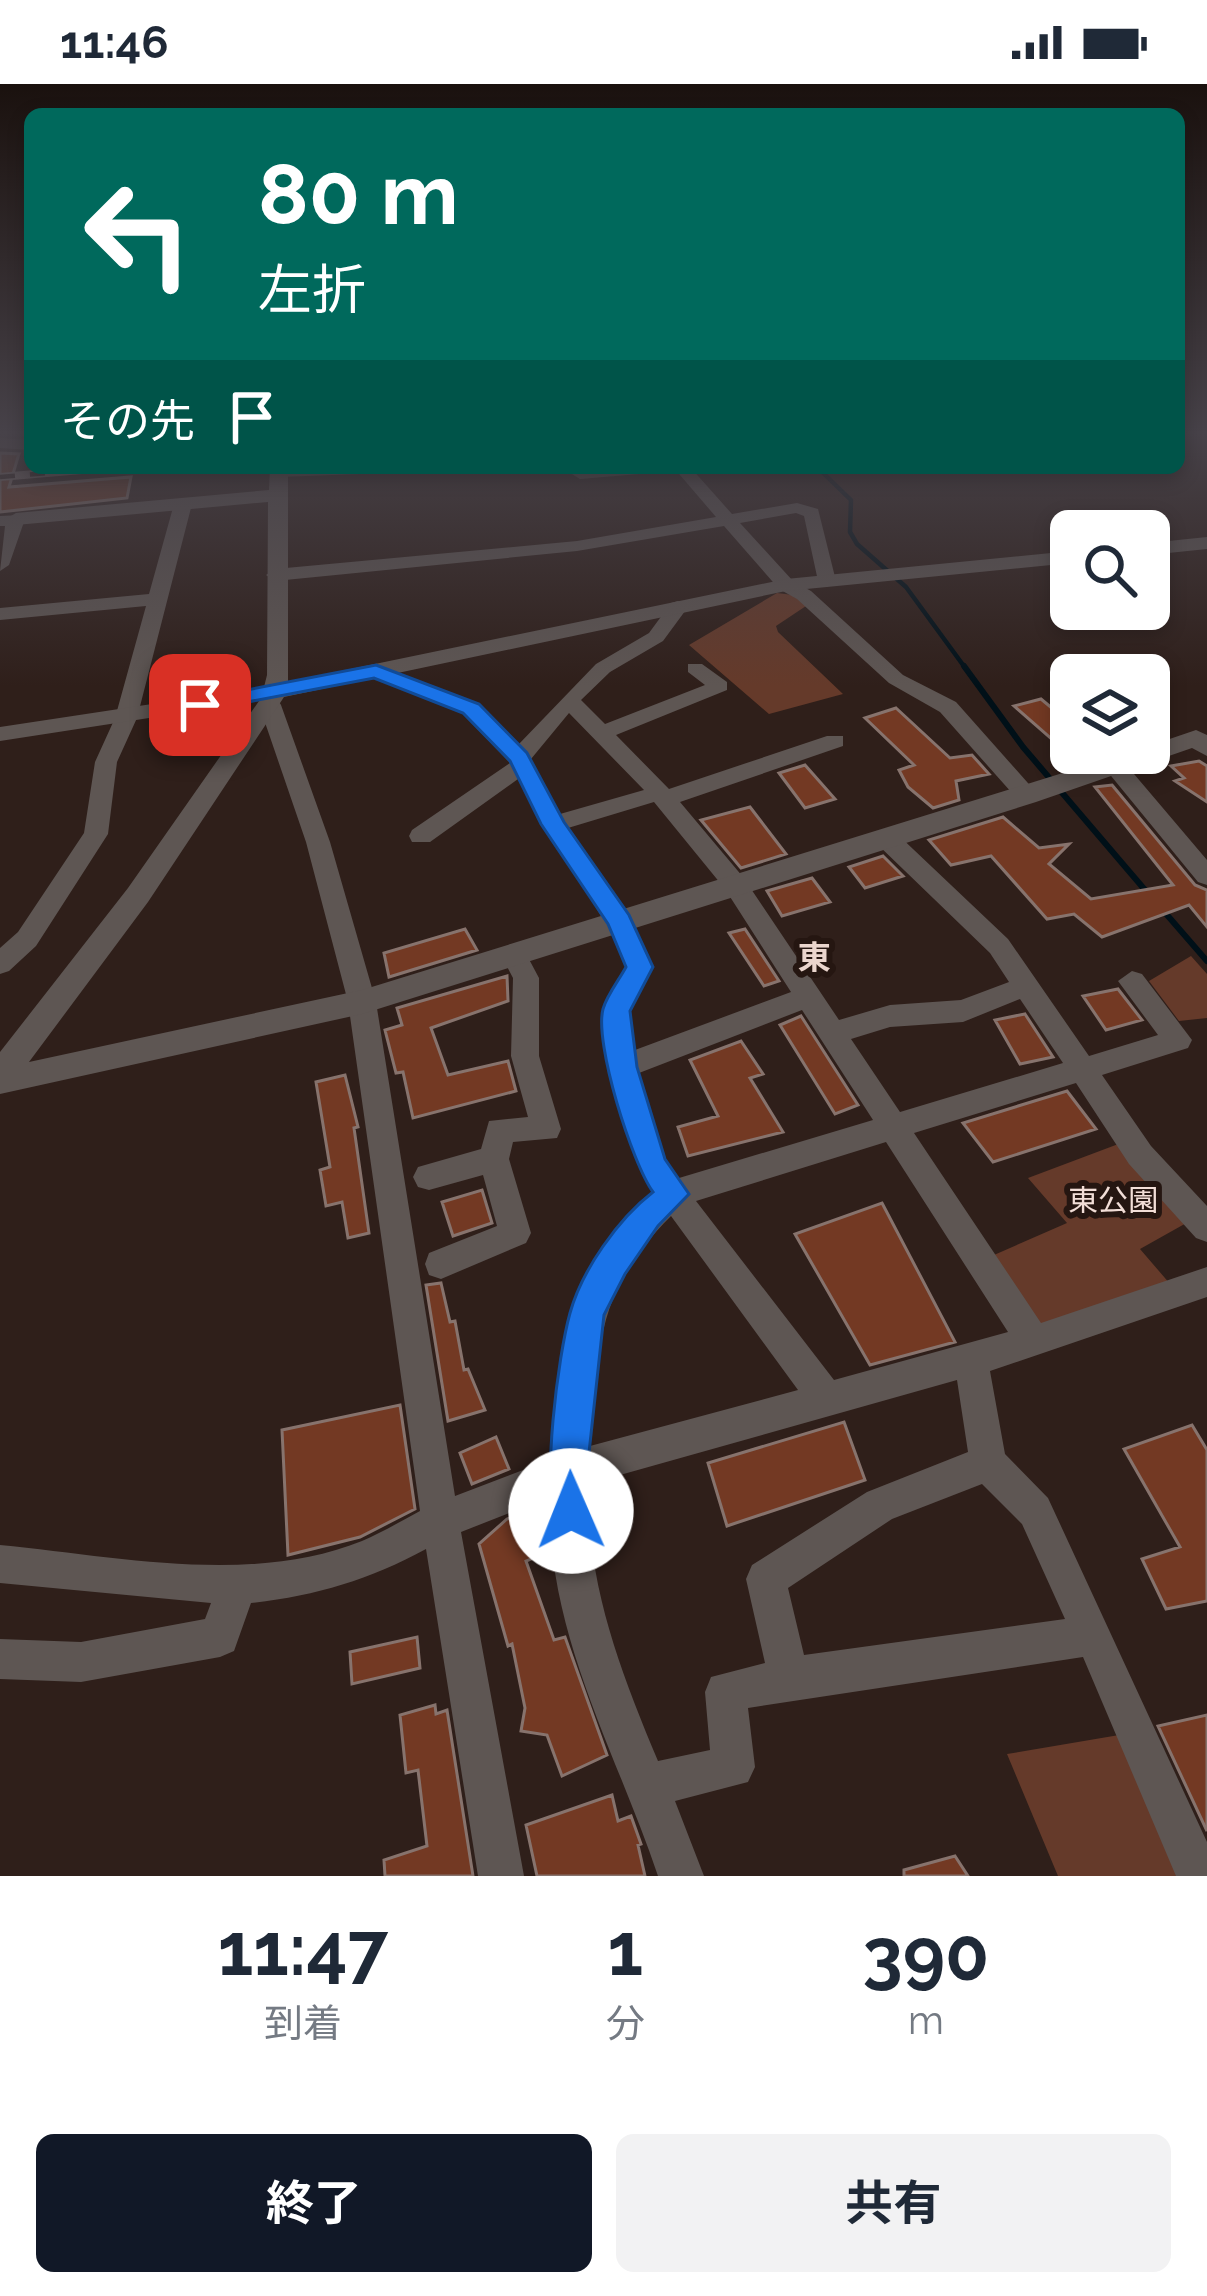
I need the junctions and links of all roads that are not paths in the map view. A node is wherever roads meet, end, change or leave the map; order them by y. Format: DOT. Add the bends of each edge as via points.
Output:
graph roads {
  1 [pos="178,519"];
  2 [pos="277,519"];
  3 [pos="727,519"];
  4 [pos="746,519"];
  5 [pos="813,519"];
  6 [pos="8,520"];
  7 [pos="730,522"];
  8 [pos="1207,543"];
  9 [pos="1170,547"];
  10 [pos="1050,559"];
  11 [pos="0,566"];
  12 [pos="275,574"];
  13 [pos="826,581"];
  14 [pos="785,585"];
  15 [pos="159,599"];
  16 [pos="678,607"];
  17 [pos="0,614"];
  18 [pos="695,668"];
  19 [pos="376,671"];
  20 [pos="273,698"];
  21 [pos="568,700"];
  22 [pos="126,718"];
  23 [pos="601,733"];
  24 [pos="0,734"];
  25 [pos="835,741"];
  26 [pos="1170,747"];
  27 [pos="1207,748"];
  28 [pos="521,762"];
  29 [pos="1091,774"];
  30 [pos="1121,774"];
  31 [pos="662,796"];
  32 [pos="1027,796"];
  33 [pos="553,824"];
  34 [pos="421,836"];
  35 [pos="885,836"];
  36 [pos="1205,871"];
  37 [pos="734,883"];
  38 [pos="620,922"];
  39 [pos="514,955"];
  40 [pos="0,964"];
  41 [pos="1132,981"];
  42 [pos="1026,986"];
  43 [pos="809,996"];
  44 [pos="362,1002"];
  45 [pos="834,1033"];
  46 [pos="622,1067"];
  47 [pos="1082,1070"];
  48 [pos="0,1079"];
  49 [pos="898,1127"];
  50 [pos="494,1160"];
  51 [pos="429,1177"];
  52 [pos="673,1194"];
  53 [pos="1207,1228"];
  54 [pos="441,1264"];
  55 [pos="1207,1282"];
  56 [pos="1034,1342"];
  57 [pos="971,1359"];
  58 [pos="828,1401"];
  59 [pos="988,1463"];
  60 [pos="568,1471"];
  61 [pos="440,1521"];
  62 [pos="0,1564"];
  63 [pos="237,1583"];
  64 [pos="1094,1635"];
  65 [pos="0,1659"];
  66 [pos="789,1678"];
  67 [pos="648,1785"];
  68 [pos="501,1876"];
  69 [pos="680,1876"];
  70 [pos="1199,1876"];
  1 -- 15 [label="street"];
  2 -- 12 [label="street"];
  3 -- 7 [label="street"];
  4 -- 7 [label="street"];
  5 -- 13 [label="street"];
  6 -- 11 [label="street"];
  7 -- 12 [label="street" via="577,546"];
  7 -- 14 [label="street"];
  8 -- 9 [label="street"];
  10 -- 13 [label="street"];
  12 -- 20 [label="street"];
  13 -- 14 [label="street"];
  14 -- 16 [label="street"];
  14 -- 32 [label="street" via="896,679 948,707"];
  15 -- 17 [label="street"];
  15 -- 22 [label="street"];
  16 -- 19 [label="street"];
  16 -- 21 [label="street" via="656,637"];
  18 -- 23 [label="street" via="720,686"];
  19 -- 20 [label="street"];
  19 -- 28 [label="street" via="471,709"];
  20 -- 22 [label="street"];
  20 -- 44 [label="street"];
  20 -- 48 [label="street"];
  21 -- 23 [label="street"];
  21 -- 28 [label="street"];
  22 -- 24 [label="street"];
  22 -- 40 [label="street" via="106,762 96,834 27,939"];
  23 -- 31 [label="street"];
  25 -- 31 [label="street"];
  26 -- 27 [label="street" via="1196,738"];
  28 -- 33 [label="street"];
  28 -- 34 [label="street"];
  29 -- 32 [label="street"];
  30 -- 36 [label="street"];
  31 -- 33 [label="street"];
  31 -- 37 [label="street"];
  32 -- 35 [label="street"];
  33 -- 38 [label="street"];
  35 -- 37 [label="street"];
  35 -- 42 [label="street" via="999,946"];
  37 -- 38 [label="street"];
  37 -- 43 [label="street"];
  38 -- 39 [label="street"];
  38 -- 46 [label="street" via="640,967 616,1011"];
  39 -- 44 [label="street"];
  39 -- 50 [label="street" via="526,978 525,1056 546,1129 500,1130"];
  41 -- 47 [label="street" via="1178,1040"];
  42 -- 45 [label="street" via="963,1011 890,1016"];
  42 -- 47 [label="street"];
  43 -- 45 [label="street"];
  43 -- 46 [label="street"];
  44 -- 48 [label="street"];
  44 -- 61 [label="street"];
  45 -- 49 [label="street"];
  46 -- 52 [label="street" via="651,1165"];
  47 -- 49 [label="street"];
  47 -- 53 [label="street" via="1140,1155"];
  49 -- 52 [label="street"];
  49 -- 56 [label="street"];
  50 -- 51 [label="street"];
  50 -- 54 [label="street" via="514,1233"];
  52 -- 58 [label="street"];
  52 -- 60 [label="street" via="624,1247 587,1313"];
  55 -- 56 [label="street"];
  56 -- 57 [label="street"];
  57 -- 58 [label="street"];
  57 -- 59 [label="street"];
  58 -- 60 [label="street"];
  59 -- 64 [label="street" via="1035,1511"];
  59 -- 66 [label="street" via="880,1505 766,1579"];
  60 -- 61 [label="street"];
  60 -- 67 [label="street" via="576,1590"];
  61 -- 63 [label="street" via="368,1559"];
  61 -- 68 [label="street"];
  62 -- 63 [label="street"];
  63 -- 65 [label="street" via="220,1637 81,1662"];
  64 -- 66 [label="street"];
  64 -- 70 [label="street"];
  66 -- 67 [label="street" via="726,1692 733,1767"];
  67 -- 69 [label="street"];
}
